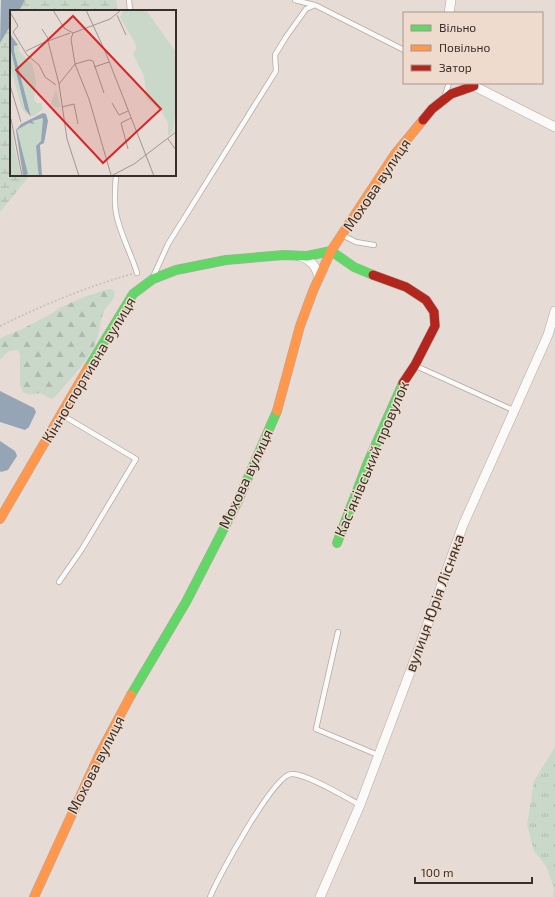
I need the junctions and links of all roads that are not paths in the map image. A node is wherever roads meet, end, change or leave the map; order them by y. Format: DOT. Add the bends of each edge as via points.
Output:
graph roads {
  1 [pos="129,0"];
  2 [pos="295,0"];
  3 [pos="312,0"];
  4 [pos="451,0"];
  5 [pos="315,5"];
  6 [pos="130,10"];
  7 [pos="449,12"];
  8 [pos="403,49"];
  9 [pos="449,84"];
  10 [pos="473,85"];
  11 [pos="443,100"];
  12 [pos="555,127"];
  13 [pos="116,176"];
  14 [pos="342,236"];
  15 [pos="374,246"];
  16 [pos="331,251"];
  17 [pos="298,256"];
  18 [pos="137,273"];
  19 [pos="319,277"];
  20 [pos="153,279"];
  21 [pos="555,311"];
  22 [pos="415,365"];
  23 [pos="514,410"];
  24 [pos="61,414"];
  25 [pos="0,519"];
  26 [pos="337,543"];
  27 [pos="58,582"];
  28 [pos="338,632"];
  29 [pos="378,754"];
  30 [pos="360,805"];
  31 [pos="34,897"];
  32 [pos="210,897"];
  33 [pos="320,897"];
  1 -- 6 [label="lane"];
  2 -- 5 [label="lane"];
  3 -- 5 [label="lane"];
  4 -- 7 [label="street"];
  5 -- 8 [label="lane"];
  5 -- 20 [label="lane" via="306,9 286,36 275,55 276,70 168,244"];
  9 -- 11 [label="lane"];
  10 -- 11 [label="street, Мохова вулиця"];
  10 -- 12 [label="street"];
  11 -- 14 [label="street, Мохова вулиця" via="432,109 395,154"];
  13 -- 18 [label="lane" via="116,213"];
  14 -- 15 [label="lane"];
  14 -- 16 [label="street, Мохова вулиця"];
  16 -- 17 [label="street, Кінноспортивна вулиця"];
  16 -- 19 [label="street, Мохова вулиця"];
  16 -- 22 [label="street, Касʼянівський провулок" via="354,267 406,287 426,300 434,312 435,326"];
  17 -- 19 [label="street" via="311,262"];
  17 -- 20 [label="street, Кінноспортивна вулиця" via="226,260 176,270"];
  19 -- 31 [label="street, Мохова вулиця" via="300,326 275,417 237,503 186,602 100,753"];
  20 -- 24 [label="street, Кінноспортивна вулиця" via="133,294"];
  21 -- 23 [label="street, вулиця Юрія Лісняка" via="548,336"];
  22 -- 23 [label="lane"];
  22 -- 26 [label="street, Касʼянівський провулок" via="398,392"];
  23 -- 29 [label="street, вулиця Юрія Лісняка" via="463,525"];
  24 -- 25 [label="street, Кінноспортивна вулиця"];
  24 -- 27 [label="lane" via="136,459 82,550"];
  28 -- 29 [label="lane" via="316,728"];
  29 -- 30 [label="street, вулиця Юрія Лісняка"];
  30 -- 32 [label="lane" via="300,775 291,774 283,777 237,843"];
  30 -- 33 [label="street, вулиця Юрія Лісняка"];
}
